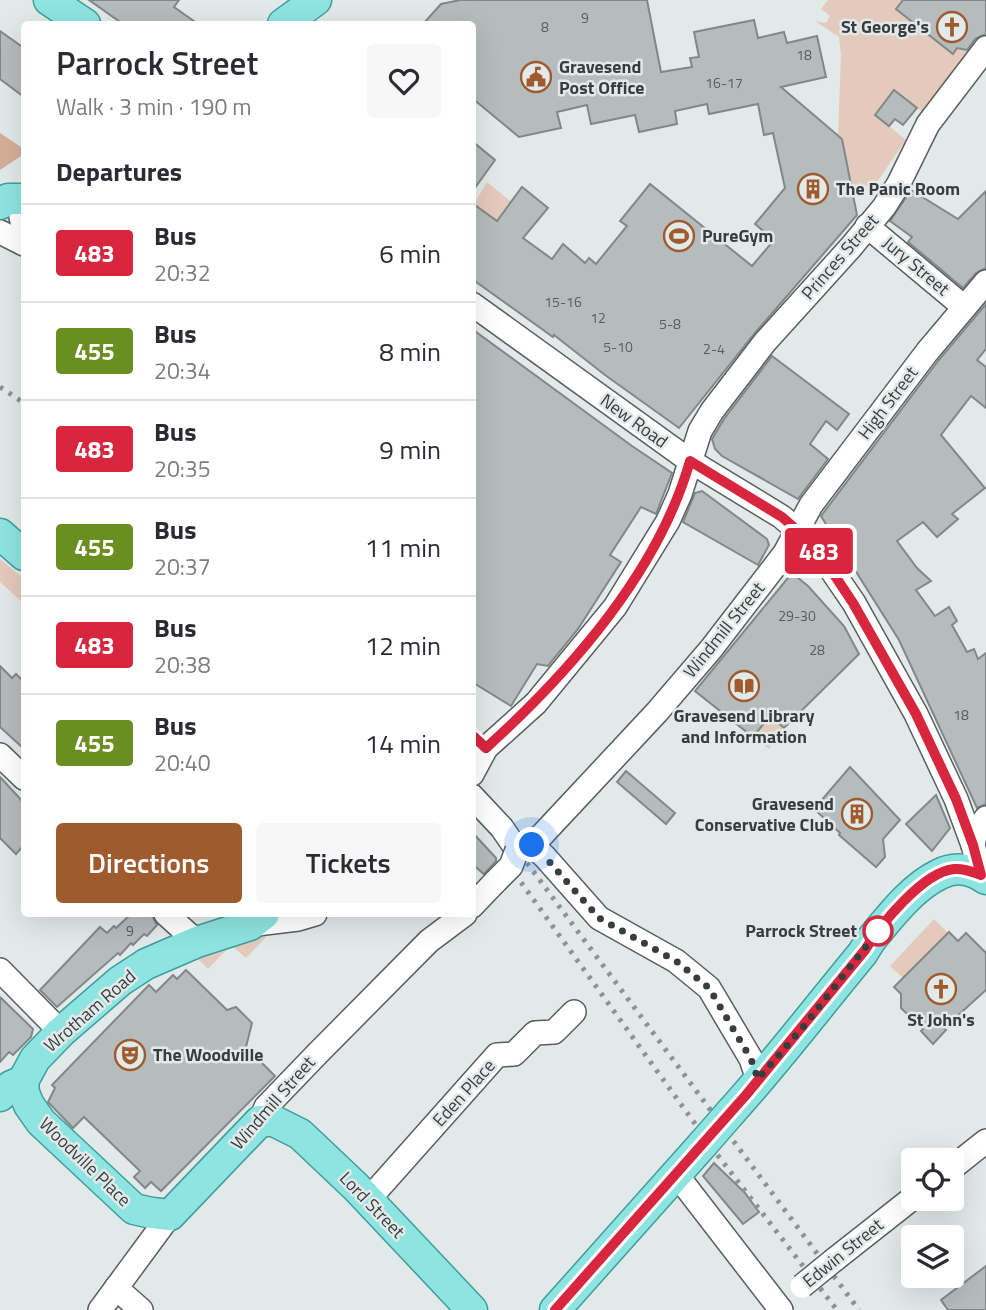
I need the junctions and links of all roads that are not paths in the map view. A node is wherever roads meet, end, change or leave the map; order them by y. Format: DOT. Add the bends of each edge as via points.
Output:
graph roads {
  1 [pos="49,0"];
  2 [pos="316,0"];
  3 [pos="80,21"];
  4 [pos="287,21"];
  5 [pos="986,48"];
  6 [pos="21,200"];
  7 [pos="0,204"];
  8 [pos="867,226"];
  9 [pos="0,233"];
  10 [pos="21,243"];
  11 [pos="986,282"];
  12 [pos="476,307"];
  13 [pos="964,307"];
  14 [pos="690,461"];
  15 [pos="799,530"];
  16 [pos="0,534"];
  17 [pos="21,552"];
  18 [pos="479,741"];
  19 [pos="0,755"];
  20 [pos="21,775"];
  21 [pos="476,799"];
  22 [pos="986,818"];
  23 [pos="531,843"];
  24 [pos="973,845"];
  25 [pos="984,877"];
  26 [pos="476,902"];
  27 [pos="169,917"];
  28 [pos="305,917"];
  29 [pos="460,917"];
  30 [pos="257,919"];
  31 [pos="197,942"];
  32 [pos="0,970"];
  33 [pos="574,1012"];
  34 [pos="61,1032"];
  35 [pos="758,1079"];
  36 [pos="11,1088"];
  37 [pos="0,1116"];
  38 [pos="260,1121"];
  39 [pos="41,1122"];
  40 [pos="986,1141"];
  41 [pos="964,1158"];
  42 [pos="676,1174"];
  43 [pos="368,1200"];
  44 [pos="901,1207"];
  45 [pos="170,1214"];
  46 [pos="116,1288"];
  47 [pos="777,1309"];
  48 [pos="100,1310"];
  49 [pos="142,1310"];
  50 [pos="472,1310"];
  51 [pos="555,1310"];
  1 -- 3 [label="main road"];
  2 -- 4 [label="main road"];
  5 -- 8 [label="street, Princes Street" via="928,124 898,185"];
  6 -- 7 [label="main road"];
  8 -- 13 [label="street, Jury Street"];
  8 -- 14 [label="street, Princes Street" via="731,384 700,431"];
  9 -- 10 [label="street"];
  11 -- 13 [label="street, High Street"];
  12 -- 14 [label="street, New Road"];
  13 -- 15 [label="street, High Street" via="811,505"];
  14 -- 15 [label="street, New Road"];
  14 -- 18 [label="street, Princes Street" via="667,524 615,607 540,698"];
  15 -- 23 [label="street, Windmill Street" via="688,676"];
  15 -- 24 [label="street, New Road" via="853,603 916,714"];
  16 -- 17 [label="main road"];
  19 -- 20 [label="street"];
  21 -- 23 [label="street"];
  22 -- 24 [label="street"];
  23 -- 26 [label="street, Windmill Street, bridge"];
  23 -- 35 [label="street" via="599,918 676,961 709,988"];
  24 -- 25 [label="street, New Road"];
  25 -- 35 [label="main road" via="950,870 911,895"];
  27 -- 31 [label="street"];
  28 -- 30 [label="street, Wrotham Road"];
  29 -- 38 [label="street, Windmill Street" via="429,941 317,1053 266,1107"];
  30 -- 31 [label="main road, Wrotham Road"];
  31 -- 34 [label="main road, Wrotham Road" via="120,981"];
  32 -- 34 [label="street"];
  33 -- 43 [label="street, Eden Place" via="554,1032 535,1033 514,1054 497,1055"];
  34 -- 36 [label="main road, Wrotham Road"];
  35 -- 42 [label="main road, bridge"];
  36 -- 39 [label="main road, Woodville Place" via="24,1093"];
  37 -- 39 [label="main road" via="22,1113"];
  38 -- 43 [label="main road, Lord Street" via="274,1121 297,1132"];
  38 -- 45 [label="main road, Windmill Street"];
  39 -- 45 [label="main road, Woodville Place" via="134,1209"];
  40 -- 41 [label="street"];
  42 -- 47 [label="street"];
  42 -- 51 [label="main road"];
  43 -- 50 [label="main road, Lord Street"];
  44 -- 47 [label="street, Edwin Street, bridge"];
  45 -- 46 [label="street, Windmill Street"];
  46 -- 48 [label="street, Windmill Street"];
  46 -- 49 [label="street"];
}
